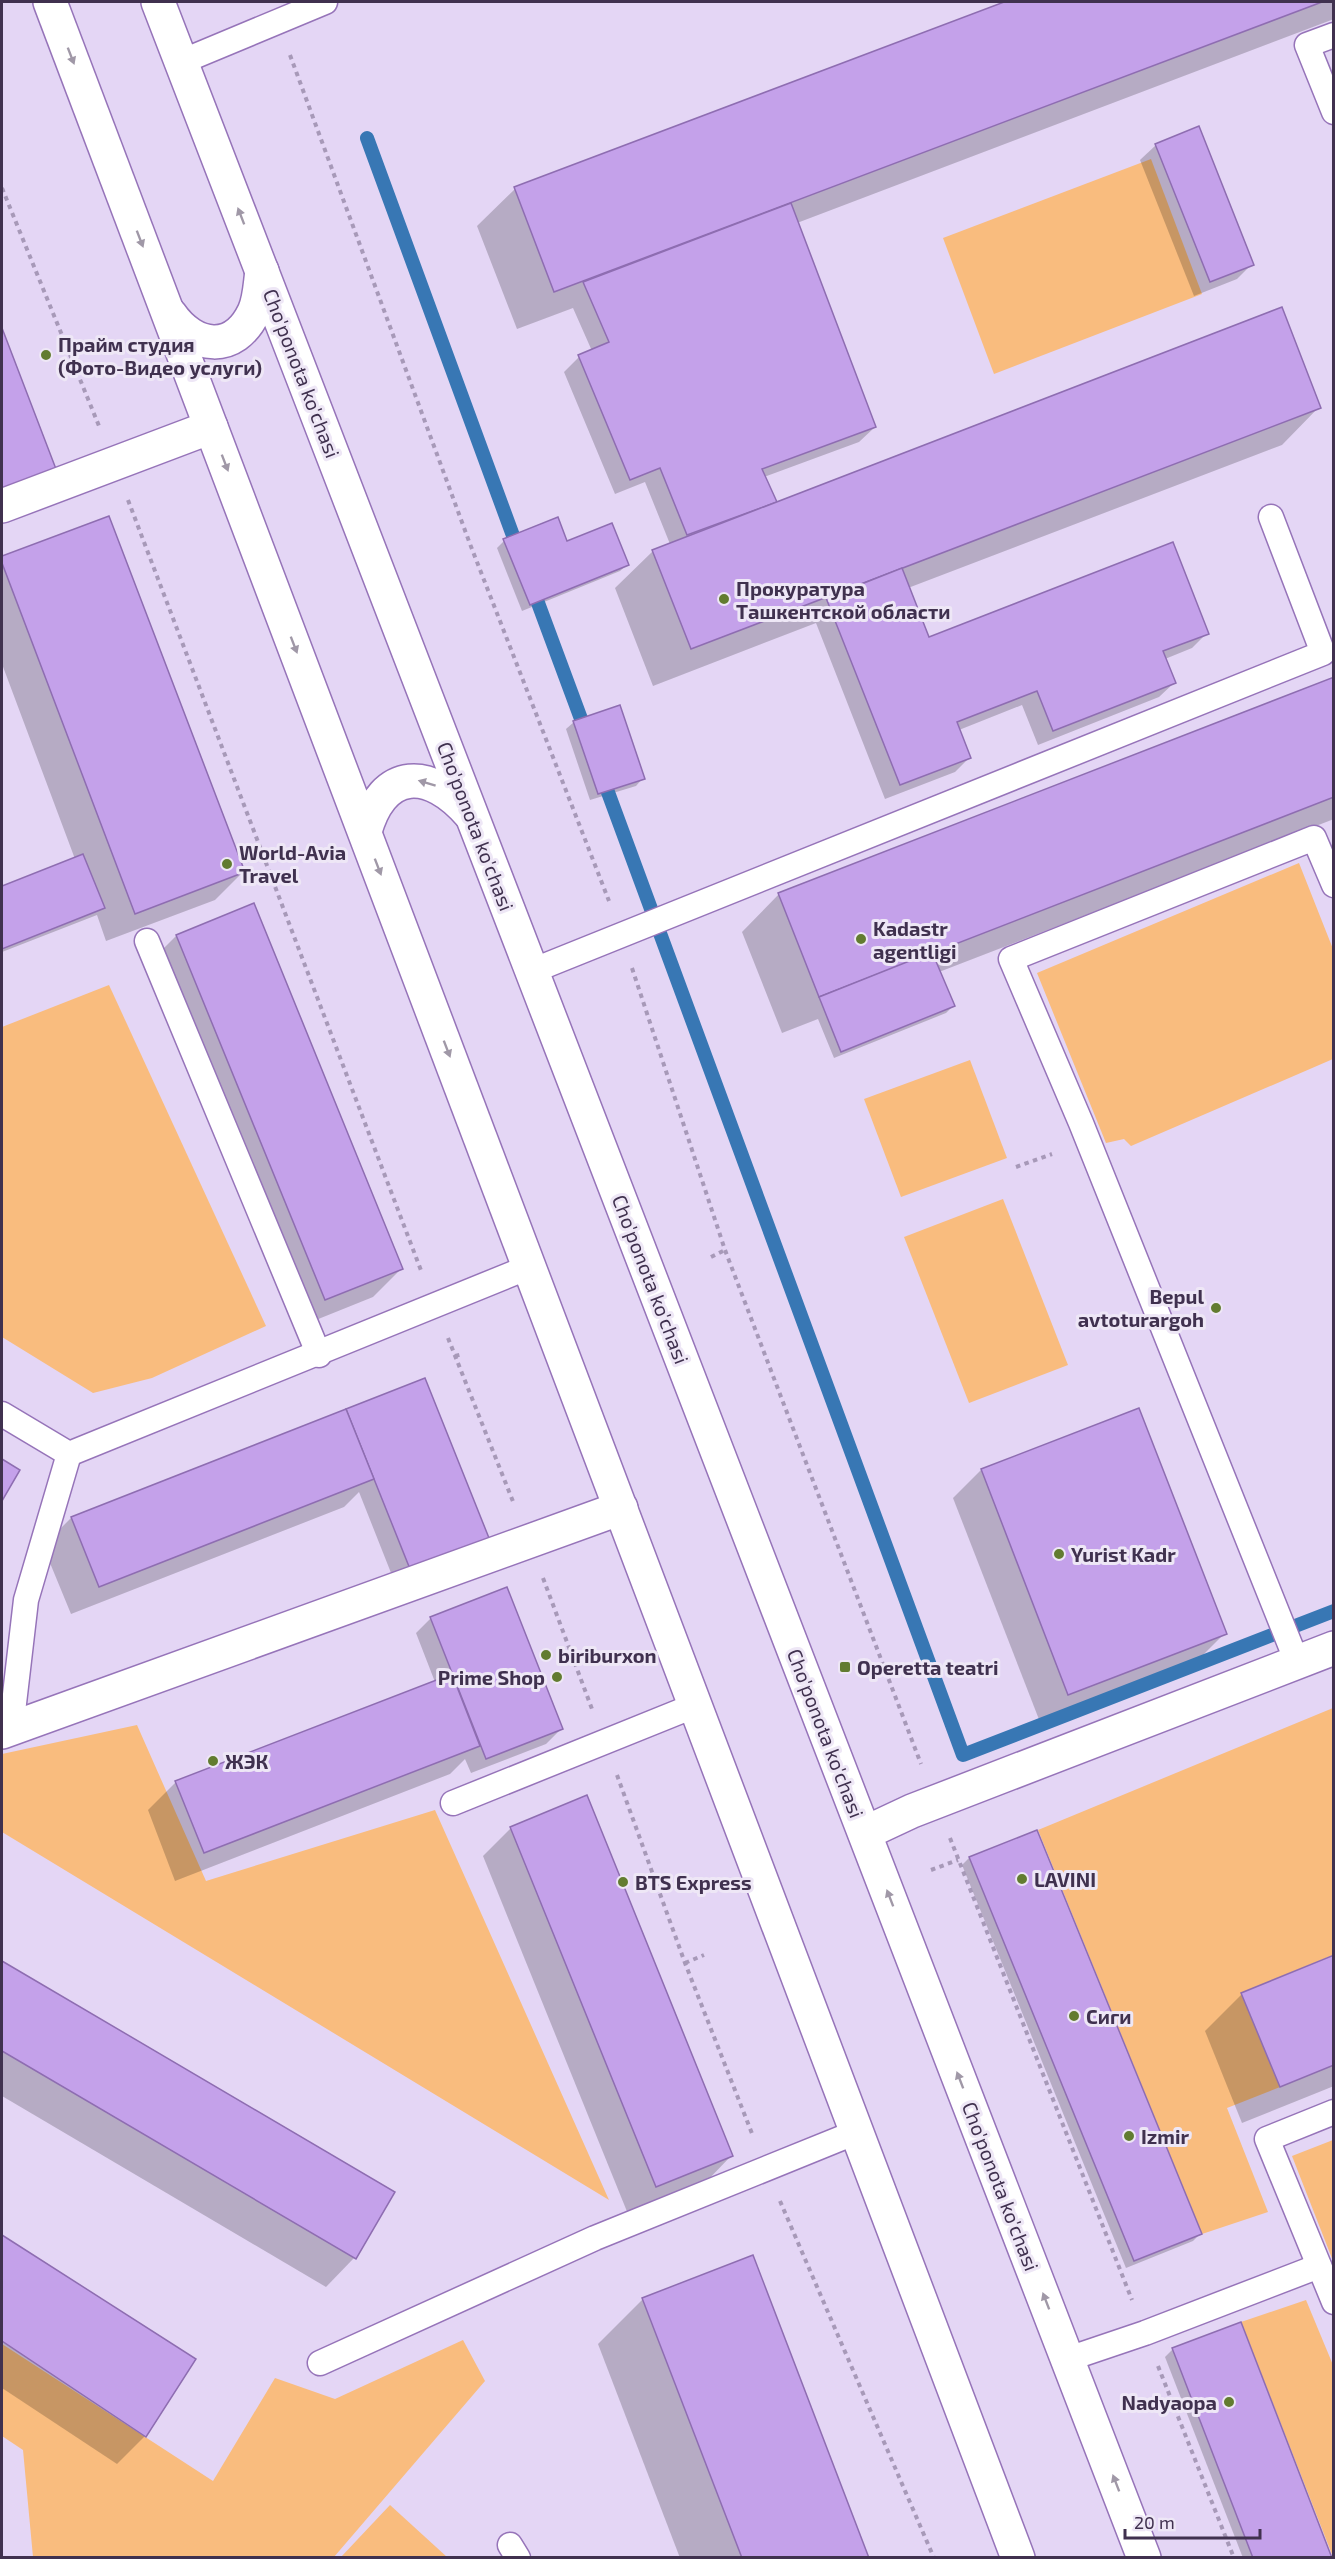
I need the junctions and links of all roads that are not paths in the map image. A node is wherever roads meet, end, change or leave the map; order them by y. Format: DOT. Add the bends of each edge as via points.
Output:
graph roads {
  1 [pos="50,2"];
  2 [pos="158,2"];
  3 [pos="326,2"];
  4 [pos="1334,35"];
  5 [pos="182,62"];
  6 [pos="1334,112"];
  7 [pos="262,271"];
  8 [pos="167,310"];
  9 [pos="212,427"];
  10 [pos="2,506"];
  11 [pos="1271,517"];
  12 [pos="473,818"];
  13 [pos="364,831"];
  14 [pos="1334,885"];
  15 [pos="147,940"];
  16 [pos="532,971"];
  17 [pos="530,1267"];
  18 [pos="319,1355"];
  19 [pos="2,1414"];
  20 [pos="69,1454"];
  21 [pos="621,1508"];
  22 [pos="1334,1648"];
  23 [pos="1294,1652"];
  24 [pos="696,1705"];
  25 [pos="6,1731"];
  26 [pos="453,1803"];
  27 [pos="865,1833"];
  28 [pos="1334,2112"];
  29 [pos="859,2131"];
  30 [pos="1319,2266"];
  31 [pos="1334,2302"];
  32 [pos="1068,2359"];
  33 [pos="320,2363"];
  34 [pos="1018,2558"];
  35 [pos="1144,2558"];
  1 -- 8 [label="main road, one-way"];
  2 -- 5 [label="main road, Cho'ponota ko'chasi"];
  3 -- 5 [label="lane"];
  4 -- 6 [label="lane" via="1307,45"];
  7 -- 5 [label="main road, Cho'ponota ko'chasi, one-way"];
  7 -- 8 [label="main road" via="254,312 244,328 231,338 207,342 190,336"];
  7 -- 12 [label="main road, Cho'ponota ko'chasi"];
  8 -- 9 [label="main road"];
  9 -- 10 [label="main road"];
  9 -- 13 [label="main road, one-way"];
  11 -- 16 [label="lane" via="1323,653"];
  12 -- 13 [label="main road, one-way" via="460,802 431,783 401,781 377,801"];
  12 -- 16 [label="main road, Cho'ponota ko'chasi"];
  13 -- 17 [label="main road, one-way"];
  14 -- 23 [label="lane" via="1314,838 1011,959"];
  15 -- 18 [label="lane"];
  16 -- 27 [label="main road, Cho'ponota ko'chasi"];
  17 -- 18 [label="lane"];
  17 -- 21 [label="main road"];
  18 -- 20 [label="lane"];
  19 -- 20 [label="lane"];
  20 -- 25 [label="lane" via="26,1600"];
  21 -- 24 [label="main road"];
  21 -- 25 [label="main road"];
  22 -- 23 [label="main road"];
  23 -- 27 [label="main road"];
  24 -- 26 [label="lane"];
  24 -- 29 [label="main road"];
  32 -- 27 [label="main road, Cho'ponota ko'chasi, one-way"];
  28 -- 30 [label="lane" via="1267,2139"];
  29 -- 33 [label="lane" via="595,2238"];
  29 -- 34 [label="main road"];
  30 -- 31 [label="lane"];
  30 -- 32 [label="lane"];
  35 -- 32 [label="main road, Cho'ponota ko'chasi, one-way"];
}
